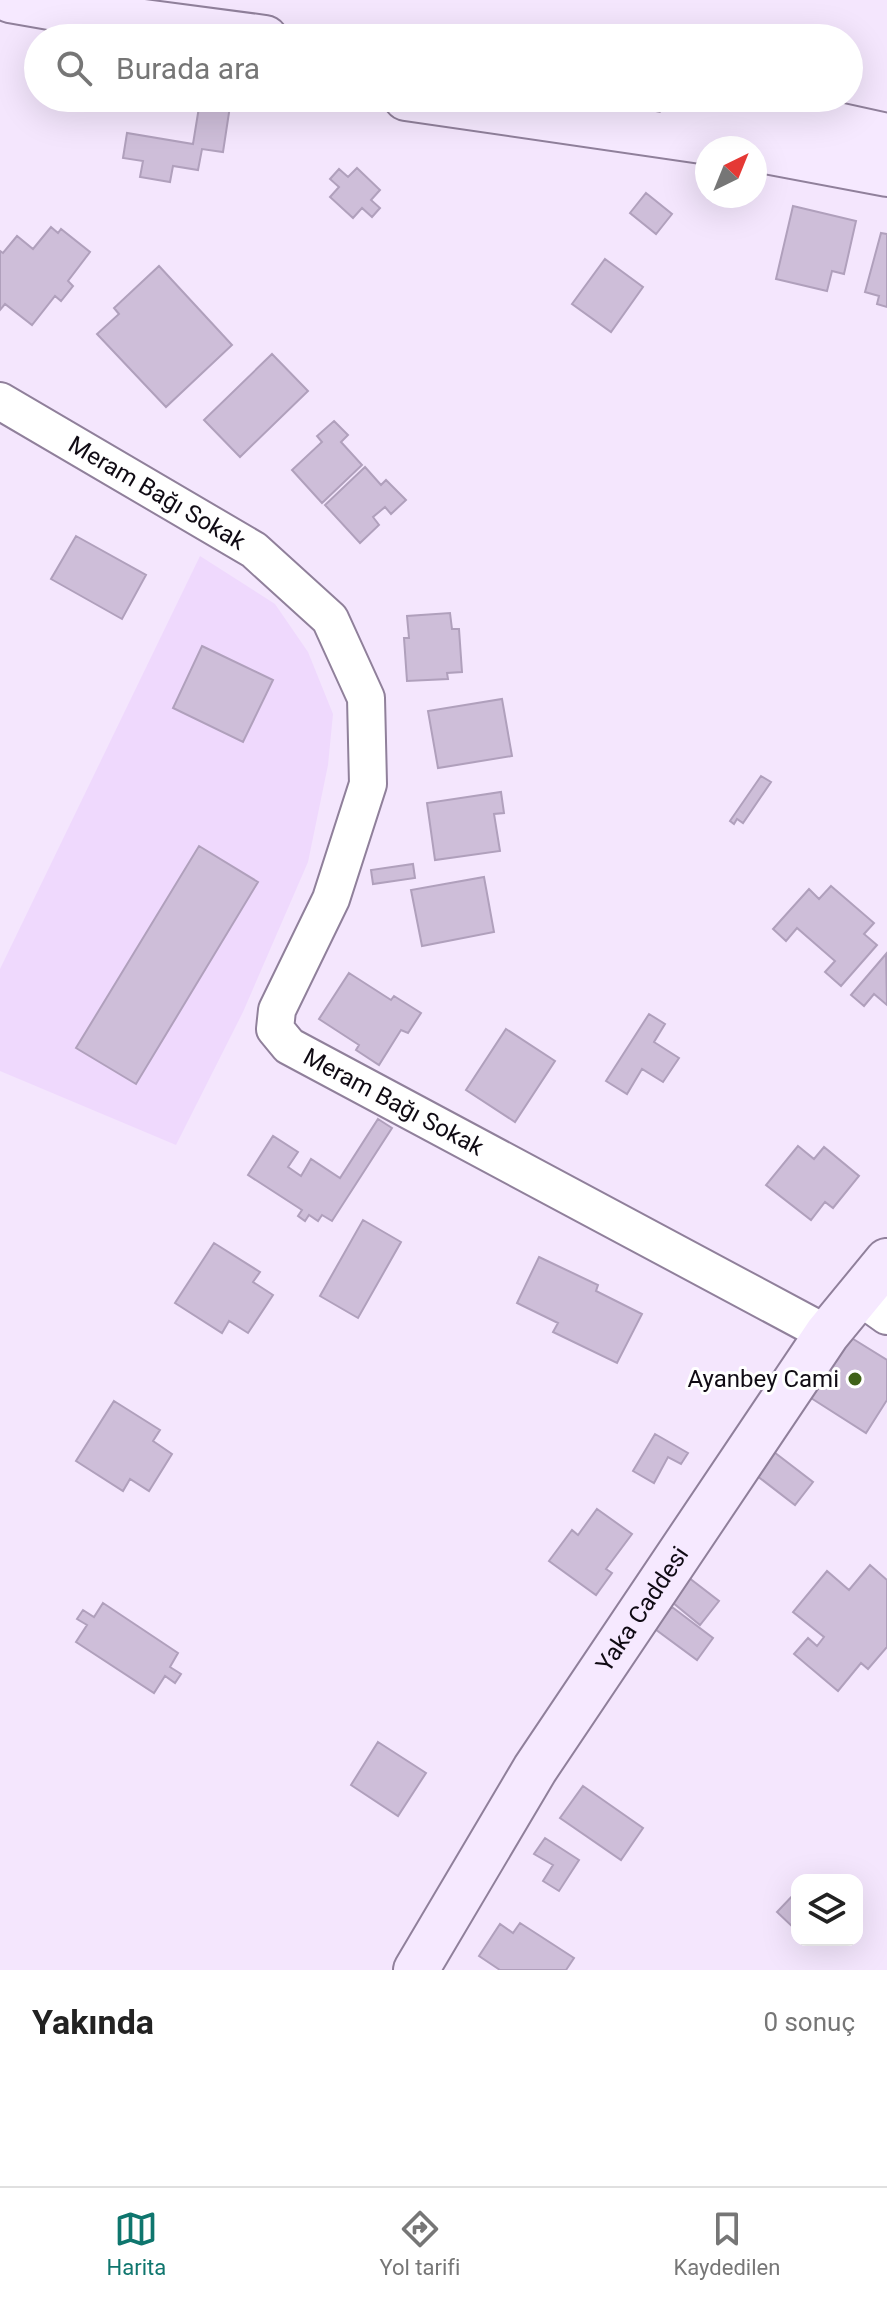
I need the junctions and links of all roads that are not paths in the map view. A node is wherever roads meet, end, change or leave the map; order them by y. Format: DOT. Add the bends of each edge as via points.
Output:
graph roads {
  1 [pos="10,0"];
  2 [pos="124,9"];
  3 [pos="197,24"];
  4 [pos="0,25"];
  5 [pos="24,30"];
  6 [pos="503,112"];
  7 [pos="775,112"];
  8 [pos="887,136"];
  9 [pos="695,140"];
  10 [pos="767,151"];
  11 [pos="887,174"];
  12 [pos="0,401"];
  13 [pos="887,1261"];
  14 [pos="873,1306"];
  15 [pos="827,1334"];
  16 [pos="416,1970"];
  1 -- 2 [label="main road"];
  2 -- 3 [label="main road"];
  4 -- 5 [label="main road"];
  6 -- 9 [label="main road"];
  7 -- 8 [label="main road"];
  10 -- 11 [label="main road"];
  12 -- 15 [label="street, Meram Bağı Sokak" via="254,550 330,619 366,698 368,784 331,899 277,1010 275,1029 289,1046"];
  13 -- 14 [label="main road, Yaka Caddesi"];
  14 -- 15 [label="main road, Yaka Caddesi"];
  15 -- 16 [label="main road, Yaka Caddesi" via="535,1769"];
}
